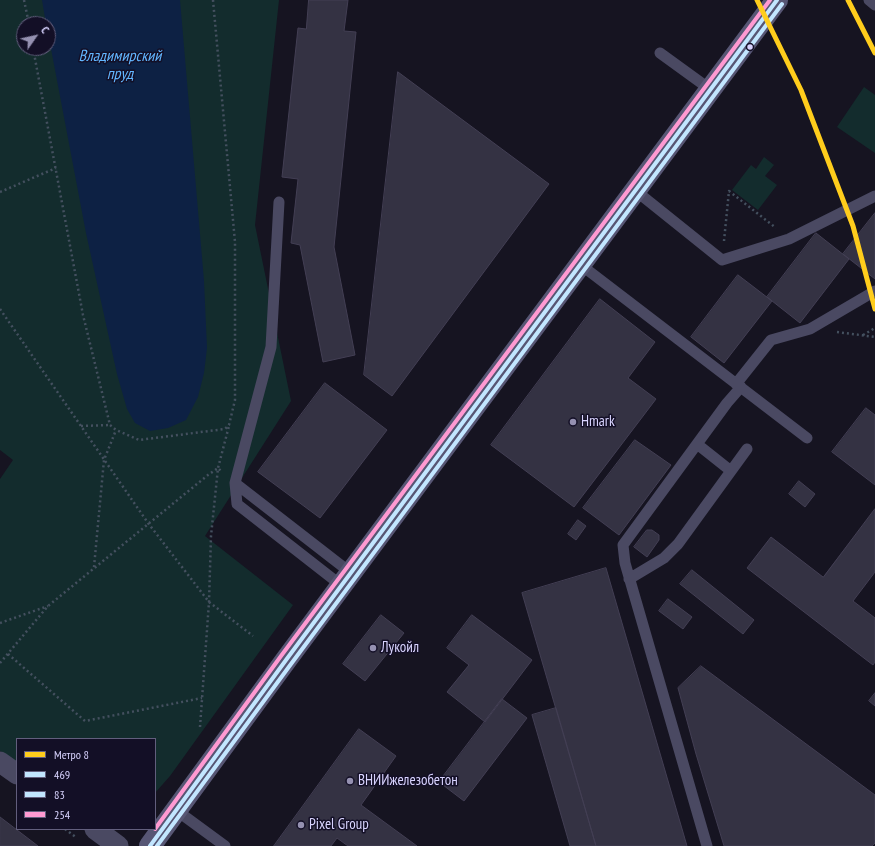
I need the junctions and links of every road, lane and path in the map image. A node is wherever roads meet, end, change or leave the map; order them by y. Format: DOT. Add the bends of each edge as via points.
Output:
graph roads {
  1 [pos="24,0"];
  2 [pos="213,0"];
  3 [pos="777,0"];
  4 [pos="869,0"];
  5 [pos="875,5"];
  6 [pos="27,16"];
  7 [pos="660,54"];
  8 [pos="35,56"];
  9 [pos="711,90"];
  10 [pos="56,168"];
  11 [pos="636,191"];
  12 [pos="0,192"];
  13 [pos="875,196"];
  14 [pos="279,202"];
  15 [pos="790,239"];
  16 [pos="722,260"];
  17 [pos="581,265"];
  18 [pos="875,291"];
  19 [pos="0,309"];
  20 [pos="875,328"];
  21 [pos="810,329"];
  22 [pos="862,335"];
  23 [pos="875,337"];
  24 [pos="738,385"];
  25 [pos="110,424"];
  26 [pos="229,425"];
  27 [pos="81,426"];
  28 [pos="116,430"];
  29 [pos="807,438"];
  30 [pos="697,444"];
  31 [pos="747,449"];
  32 [pos="104,460"];
  33 [pos="732,471"];
  34 [pos="208,475"];
  35 [pos="235,483"];
  36 [pos="148,523"];
  37 [pos="94,568"];
  38 [pos="629,579"];
  39 [pos="346,580"];
  40 [pos="209,602"];
  41 [pos="48,606"];
  42 [pos="0,622"];
  43 [pos="254,636"];
  44 [pos="8,654"];
  45 [pos="0,664"];
  46 [pos="202,698"];
  47 [pos="200,727"];
  48 [pos="0,762"];
  49 [pos="16,773"];
  50 [pos="176,810"];
  51 [pos="96,830"];
  52 [pos="118,846"];
  53 [pos="150,846"];
  54 [pos="225,846"];
  55 [pos="708,846"];
  1 -- 6 [label="path"];
  2 -- 26 [label="path" via="235,242 235,400"];
  3 -- 9 [label="main road"];
  4 -- 5 [label="lane"];
  7 -- 9 [label="lane"];
  8 -- 10 [label="path"];
  9 -- 11 [label="main road"];
  10 -- 12 [label="path"];
  10 -- 25 [label="path" via="83,315"];
  11 -- 16 [label="lane"];
  11 -- 17 [label="main road"];
  13 -- 15 [label="lane"];
  14 -- 35 [label="lane" via="271,347"];
  15 -- 16 [label="lane"];
  15 -- 16 [label="path" via="730,192"];
  17 -- 24 [label="lane"];
  17 -- 39 [label="main road"];
  18 -- 21 [label="lane"];
  19 -- 27 [label="path"];
  20 -- 22 [label="path"];
  21 -- 22 [label="path"];
  21 -- 24 [label="lane" via="771,340"];
  22 -- 23 [label="path"];
  24 -- 29 [label="lane"];
  24 -- 30 [label="lane"];
  25 -- 27 [label="path"];
  25 -- 28 [label="path"];
  26 -- 28 [label="path" via="225,429 139,440"];
  26 -- 40 [label="path" via="218,468 211,536"];
  27 -- 32 [label="path"];
  28 -- 32 [label="path"];
  30 -- 33 [label="lane"];
  30 -- 38 [label="lane" via="624,545"];
  31 -- 33 [label="lane"];
  32 -- 36 [label="path"];
  32 -- 37 [label="path"];
  33 -- 38 [label="lane" via="678,544 664,558"];
  34 -- 36 [label="path"];
  35 -- 39 [label="lane"];
  35 -- 39 [label="lane" via="237,504"];
  36 -- 37 [label="path"];
  36 -- 40 [label="path"];
  37 -- 41 [label="path"];
  38 -- 55 [label="lane"];
  39 -- 50 [label="main road"];
  40 -- 43 [label="path"];
  40 -- 46 [label="path"];
  41 -- 42 [label="path"];
  41 -- 44 [label="path"];
  44 -- 45 [label="path"];
  44 -- 46 [label="path" via="85,721"];
  46 -- 47 [label="path"];
  48 -- 49 [label="street"];
  50 -- 53 [label="main road"];
  50 -- 54 [label="lane"];
  51 -- 52 [label="street"];
}
